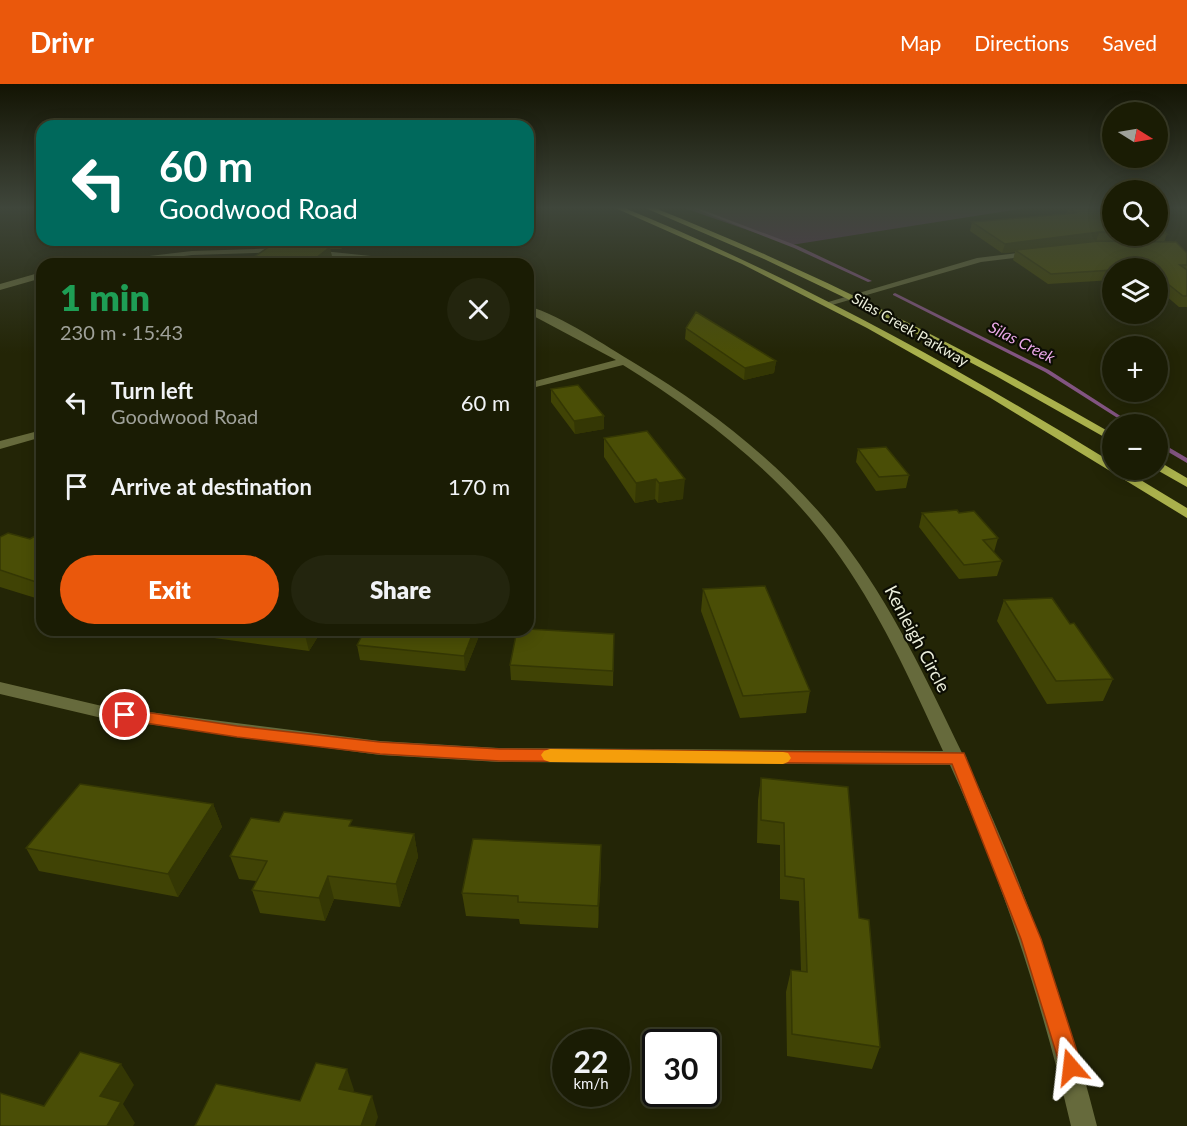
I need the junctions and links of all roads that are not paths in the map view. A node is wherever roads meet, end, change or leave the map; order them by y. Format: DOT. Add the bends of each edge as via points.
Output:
graph roads {
  1 [pos="155,256"];
  2 [pos="732,256"];
  3 [pos="762,256"];
  4 [pos="1013,256"];
  5 [pos="139,258"];
  6 [pos="36,277"];
  7 [pos="0,287"];
  8 [pos="850,296"];
  9 [pos="829,303"];
  10 [pos="534,312"];
  11 [pos="625,361"];
  12 [pos="534,384"];
  13 [pos="1102,433"];
  14 [pos="36,435"];
  15 [pos="0,445"];
  16 [pos="1102,462"];
  17 [pos="1168,471"];
  18 [pos="1132,480"];
  19 [pos="1187,483"];
  20 [pos="1187,514"];
  21 [pos="0,688"];
  22 [pos="958,758"];
  23 [pos="1084,1126"];
  1 -- 5 [label="street"];
  2 -- 9 [label="main road, Silas Creek Parkway"];
  3 -- 8 [label="main road, Silas Creek Parkway"];
  4 -- 8 [label="street" via="980,260"];
  6 -- 7 [label="street"];
  8 -- 9 [label="street"];
  8 -- 13 [label="main road, Silas Creek Parkway"];
  9 -- 16 [label="main road, Silas Creek Parkway"];
  10 -- 11 [label="street, Kenleigh Circle"];
  11 -- 12 [label="street"];
  11 -- 22 [label="street, Kenleigh Circle" via="693,407 743,448 823,525 888,623"];
  14 -- 15 [label="street"];
  17 -- 19 [label="main road"];
  18 -- 20 [label="main road, Silas Creek Parkway"];
  21 -- 22 [label="street" via="102,712 380,748 500,755"];
  22 -- 23 [label="street, Kenleigh Circle" via="1031,939 1071,1067"];
}
